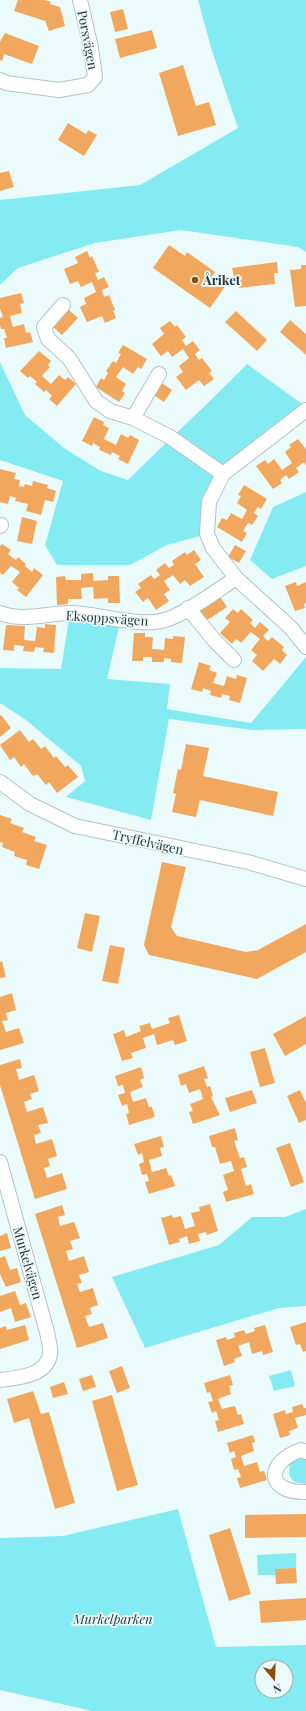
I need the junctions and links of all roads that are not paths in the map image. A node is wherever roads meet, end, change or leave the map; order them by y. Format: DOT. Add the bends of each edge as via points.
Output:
graph roads {
  1 [pos="80,0"];
  2 [pos="0,80"];
  3 [pos="63,305"];
  4 [pos="159,374"];
  5 [pos="306,410"];
  6 [pos="133,418"];
  7 [pos="223,474"];
  8 [pos="236,578"];
  9 [pos="188,608"];
  10 [pos="0,613"];
  11 [pos="306,647"];
  12 [pos="234,660"];
  13 [pos="0,782"];
  14 [pos="306,879"];
  15 [pos="0,1162"];
  16 [pos="0,1380"];
  17 [pos="306,1452"];
  18 [pos="306,1492"];
  1 -- 2 [label="street, Porsvägen" via="95,77 88,85 59,90"];
  3 -- 6 [label="street" via="44,327 48,339 69,358 96,401 110,411"];
  4 -- 6 [label="street"];
  5 -- 7 [label="street"];
  6 -- 7 [label="street" via="170,437"];
  7 -- 8 [label="street" via="209,502 207,534 213,548"];
  8 -- 9 [label="street, Eksoppsvägen"];
  8 -- 11 [label="street" via="291,628"];
  9 -- 10 [label="street, Eksoppsvägen" via="165,620 146,622 70,613 43,616"];
  9 -- 12 [label="street"];
  13 -- 14 [label="street, Tryffelvägen" via="30,804 75,826 248,862"];
  15 -- 16 [label="street, Murkelvägen" via="47,1332 50,1354 46,1365 40,1370 18,1378"];
  17 -- 18 [label="street" via="301,1450 286,1457 279,1462 275,1472 279,1486 283,1489 288,1492"];
}
